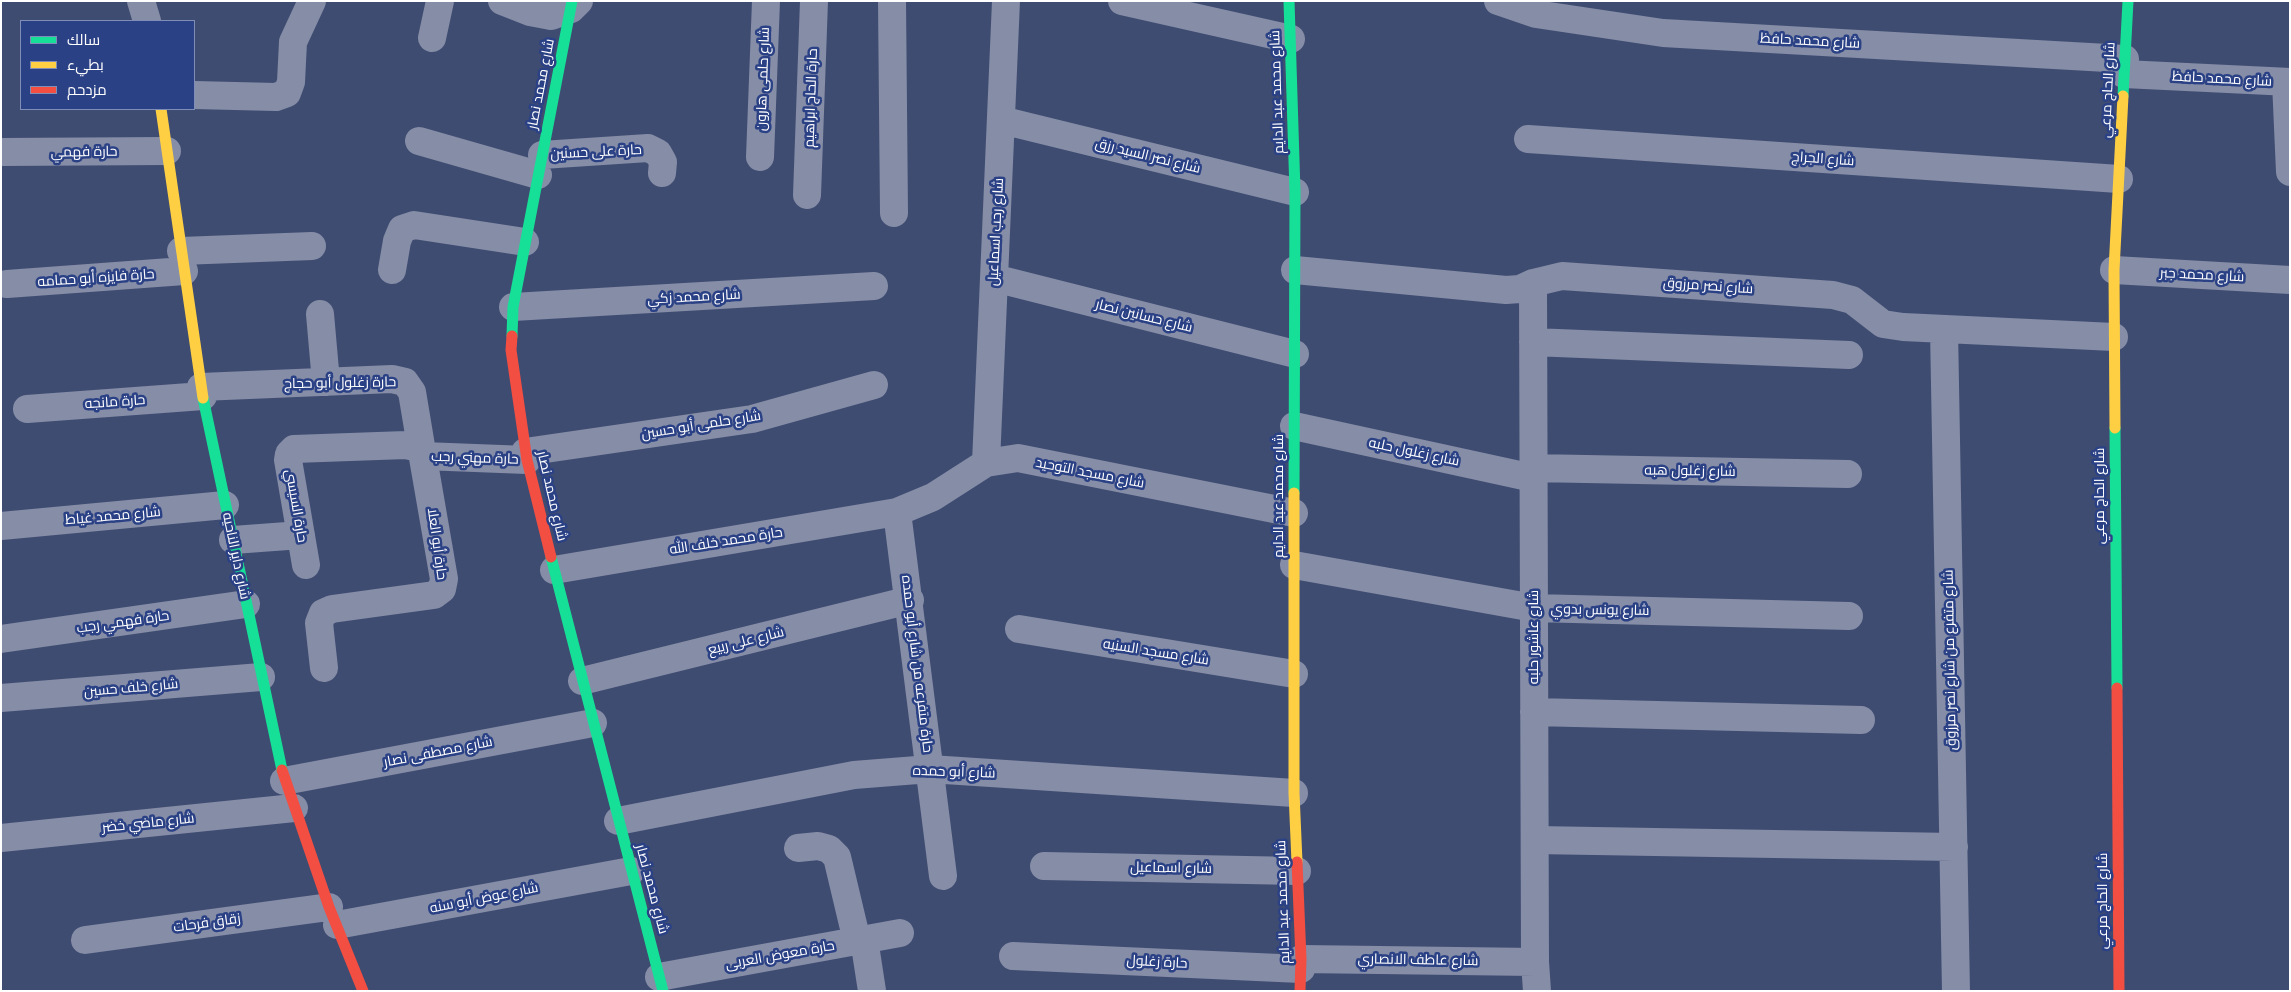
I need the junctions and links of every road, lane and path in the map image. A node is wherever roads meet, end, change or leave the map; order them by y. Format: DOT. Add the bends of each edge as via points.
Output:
graph roads {
  1 [pos="141,1"];
  2 [pos="312,1"];
  3 [pos="440,1"];
  4 [pos="502,1"];
  5 [pos="766,1"];
  6 [pos="814,1"];
  7 [pos="892,1"];
  8 [pos="1006,1"];
  9 [pos="1122,1"];
  10 [pos="1290,1"];
  11 [pos="1498,1"];
  12 [pos="2128,1"];
  13 [pos="574,4"];
  14 [pos="147,20"];
  15 [pos="432,38"];
  16 [pos="1290,39"];
  17 [pos="2124,67"];
  18 [pos="2288,82"];
  19 [pos="195,95"];
  20 [pos="162,110"];
  21 [pos="1001,120"];
  22 [pos="1528,139"];
  23 [pos="419,141"];
  24 [pos="167,151"];
  25 [pos="1,152"];
  26 [pos="760,157"];
  27 [pos="540,165"];
  28 [pos="2290,172"];
  29 [pos="662,173"];
  30 [pos="2119,179"];
  31 [pos="1295,192"];
  32 [pos="808,195"];
  33 [pos="894,214"];
  34 [pos="525,242"];
  35 [pos="312,246"];
  36 [pos="183,261"];
  37 [pos="392,270"];
  38 [pos="1295,270"];
  39 [pos="2114,270"];
  40 [pos="994,278"];
  41 [pos="2290,280"];
  42 [pos="1533,283"];
  43 [pos="7,284"];
  44 [pos="874,286"];
  45 [pos="513,307"];
  46 [pos="320,314"];
  47 [pos="1944,329"];
  48 [pos="2114,337"];
  49 [pos="1533,342"];
  50 [pos="1295,354"];
  51 [pos="1849,355"];
  52 [pos="326,382"];
  53 [pos="874,385"];
  54 [pos="202,391"];
  55 [pos="27,409"];
  56 [pos="1294,426"];
  57 [pos="422,454"];
  58 [pos="526,456"];
  59 [pos="986,462"];
  60 [pos="1533,473"];
  61 [pos="1848,474"];
  62 [pos="225,505"];
  63 [pos="898,512"];
  64 [pos="1294,513"];
  65 [pos="1,526"];
  66 [pos="301,535"];
  67 [pos="233,540"];
  68 [pos="306,565"];
  69 [pos="1294,565"];
  70 [pos="554,570"];
  71 [pos="910,600"];
  72 [pos="246,604"];
  73 [pos="1534,608"];
  74 [pos="1849,616"];
  75 [pos="1019,629"];
  76 [pos="1,639"];
  77 [pos="324,668"];
  78 [pos="1294,674"];
  79 [pos="261,677"];
  80 [pos="582,681"];
  81 [pos="1,698"];
  82 [pos="1534,712"];
  83 [pos="1861,720"];
  84 [pos="592,723"];
  85 [pos="930,769"];
  86 [pos="284,781"];
  87 [pos="1294,793"];
  88 [pos="294,808"];
  89 [pos="618,820"];
  90 [pos="1,838"];
  91 [pos="1535,840"];
  92 [pos="1954,847"];
  93 [pos="798,848"];
  94 [pos="1044,866"];
  95 [pos="631,870"];
  96 [pos="1297,871"];
  97 [pos="943,876"];
  98 [pos="333,916"];
  99 [pos="900,933"];
  100 [pos="85,940"];
  101 [pos="860,940"];
  102 [pos="1013,956"];
  103 [pos="1535,962"];
  104 [pos="1301,973"];
  105 [pos="661,984"];
  106 [pos="363,991"];
  107 [pos="872,991"];
  108 [pos="1537,991"];
  109 [pos="1956,991"];
  110 [pos="2119,991"];
  1 -- 14 [label="street"];
  2 -- 19 [label="street" via="293,42 291,82 287,93 276,97"];
  3 -- 15 [label="street"];
  4 -- 13 [label="street" via="551,16"];
  5 -- 26 [label="street, شارع حلمى هارون"];
  6 -- 32 [label="street, حارة الحاج ابراهيم"];
  7 -- 33 [label="street"];
  8 -- 21 [label="street, شارع رجب اسماعيل"];
  9 -- 16 [label="street"];
  10 -- 16 [label="street, شارع محمد عبد الدايم"];
  11 -- 17 [label="street, شارع محمد حافظ" via="1536,14 1663,33"];
  12 -- 17 [label="street, شارع الحاج مرعي"];
  13 -- 27 [label="street, شارع محمد نصار"];
  16 -- 31 [label="street, شارع محمد عبد الدايم"];
  17 -- 18 [label="street, شارع محمد حافظ"];
  17 -- 30 [label="street, شارع الحاج مرعي"];
  18 -- 28 [label="street"];
  20 -- 24 [label="street, شارع داير الناحيه"];
  21 -- 31 [label="street, شارع نصر السيد رزق"];
  21 -- 40 [label="street, شارع رجب اسماعيل"];
  22 -- 30 [label="street, شارع الجراج"];
  23 -- 27 [label="street"];
  24 -- 25 [label="street, حارة فهمي"];
  24 -- 36 [label="street, شارع داير الناحيه"];
  27 -- 29 [label="street, حارة على حسنين" via="648,148 658,153 663,162"];
  27 -- 34 [label="street, شارع محمد نصار"];
  30 -- 39 [label="street, شارع الحاج مرعي"];
  31 -- 38 [label="street, شارع محمد عبد الدايم"];
  34 -- 37 [label="street" via="414,225 402,229"];
  34 -- 45 [label="street, شارع محمد نصار"];
  35 -- 36 [label="street, حارة فايزه أبو حمامه"];
  36 -- 43 [label="street, حارة فايزه أبو حمامه"];
  36 -- 54 [label="street, شارع داير الناحيه"];
  38 -- 42 [label="street, شارع نصر مرزوق" via="1506,290 1520,289"];
  38 -- 50 [label="street, شارع محمد عبد الدايم"];
  39 -- 41 [label="street, شارع محمد جبر"];
  39 -- 48 [label="street, شارع الحاج مرعي"];
  40 -- 50 [label="street, شارع حسانين نصار"];
  40 -- 59 [label="street, شارع رجب اسماعيل"];
  42 -- 47 [label="street, شارع نصر مرزوق" via="1562,276 1833,294 1852,300 1883,324"];
  42 -- 49 [label="street, شارع عاشور حلبه"];
  44 -- 45 [label="street, شارع محمد زكي"];
  45 -- 58 [label="street, شارع محمد نصار" via="511,350"];
  46 -- 52 [label="street"];
  47 -- 48 [label="street, شارع نصر مرزوق"];
  47 -- 92 [label="street, شارع متفرع من شارع نصر مرزوق"];
  48 -- 110 [label="street, شارع الحاج مرعي"];
  49 -- 51 [label="street"];
  49 -- 60 [label="street, شارع عاشور حلبه"];
  50 -- 56 [label="street, شارع محمد عبد الدايم"];
  52 -- 54 [label="street, حارة زغلول أبو حجاج"];
  52 -- 57 [label="street, حارة زغلول أبو حجاج" via="392,379 405,382 412,392"];
  53 -- 58 [label="street, شارع حلمى أبو حسين" via="752,419"];
  54 -- 55 [label="street, حارة مانجه"];
  54 -- 62 [label="street, شارع داير الناحيه"];
  56 -- 60 [label="street, شارع زغلول حلبه"];
  56 -- 64 [label="street, شارع محمد عبد الدايم"];
  57 -- 58 [label="street, حارة مهني رجب"];
  57 -- 66 [label="street, حارة السيسي" via="415,447 406,445 294,449 288,460"];
  57 -- 77 [label="street, حارة أبو العلا" via="444,579 442,589 434,595 332,609 323,613 319,623"];
  58 -- 70 [label="street, شارع محمد نصار"];
  59 -- 63 [label="street, شارع مسجد التوحيد" via="933,497"];
  59 -- 64 [label="street, شارع مسجد التوحيد" via="1018,458"];
  60 -- 61 [label="street, شارع زغلول هبه"];
  60 -- 73 [label="street, شارع عاشور حلبه"];
  62 -- 65 [label="street, شارع محمد غياط"];
  62 -- 67 [label="street, شارع داير الناحيه"];
  63 -- 70 [label="street, حارة محمد خلف الله"];
  63 -- 71 [label="street, حارة متفرعه من شارع أبو حمده"];
  64 -- 69 [label="street, شارع محمد عبد الدايم"];
  66 -- 67 [label="street"];
  66 -- 68 [label="street, حارة السيسي"];
  67 -- 72 [label="street, شارع داير الناحيه"];
  69 -- 73 [label="street, شارع يونس بدوي"];
  69 -- 78 [label="street, شارع محمد عبد الدايم"];
  70 -- 80 [label="street, شارع محمد نصار"];
  71 -- 80 [label="street, شارع على ربيع"];
  71 -- 85 [label="street, حارة متفرعه من شارع أبو حمده"];
  72 -- 76 [label="street, حارة فهمي رجب"];
  72 -- 79 [label="street, شارع داير الناحيه"];
  73 -- 74 [label="street, شارع يونس بدوي"];
  73 -- 82 [label="street, شارع عاشور حلبه"];
  75 -- 78 [label="street, شارع مسجد السنيه"];
  78 -- 87 [label="street, شارع محمد عبد الدايم"];
  79 -- 81 [label="street, شارع خلف حسين"];
  79 -- 86 [label="street, شارع داير الناحيه"];
  80 -- 84 [label="street, شارع محمد نصار"];
  82 -- 83 [label="street"];
  82 -- 91 [label="street, شارع عاشور حلبه"];
  84 -- 86 [label="street, شارع مصطفى نصار"];
  84 -- 89 [label="street, شارع محمد نصار"];
  85 -- 87 [label="street, شارع أبو حمده"];
  85 -- 89 [label="street, شارع أبو حمده" via="854,775"];
  85 -- 97 [label="street, حارة متفرعه من شارع أبو حمده"];
  86 -- 88 [label="street, شارع داير الناحيه"];
  87 -- 96 [label="street, شارع محمد عبد الدايم"];
  88 -- 90 [label="street, شارع ماضي خضر"];
  88 -- 98 [label="street, شارع داير الناحيه"];
  89 -- 95 [label="street, شارع محمد نصار"];
  91 -- 92 [label="street"];
  91 -- 103 [label="street, شارع عاشور حلبه"];
  92 -- 109 [label="street, شارع متفرع من شارع نصر مرزوق"];
  93 -- 101 [label="street" via="818,846 830,849 837,857"];
  94 -- 96 [label="street, شارع اسماعيل"];
  95 -- 98 [label="street, شارع عوض أبو سنه"];
  95 -- 105 [label="street, شارع محمد نصار"];
  96 -- 104 [label="street, شارع محمد عبد الدايم"];
  98 -- 100 [label="street, زقاق فرحات"];
  98 -- 106 [label="street, شارع داير الناحيه"];
  99 -- 101 [label="street, حارة معوض العربى"];
  101 -- 105 [label="street, حارة معوض العربى"];
  101 -- 107 [label="street"];
  102 -- 104 [label="street, حارة زغلول"];
  103 -- 104 [label="street, شارع عاطف الانصاري"];
  103 -- 108 [label="street, شارع عاشور حلبه"];
}
